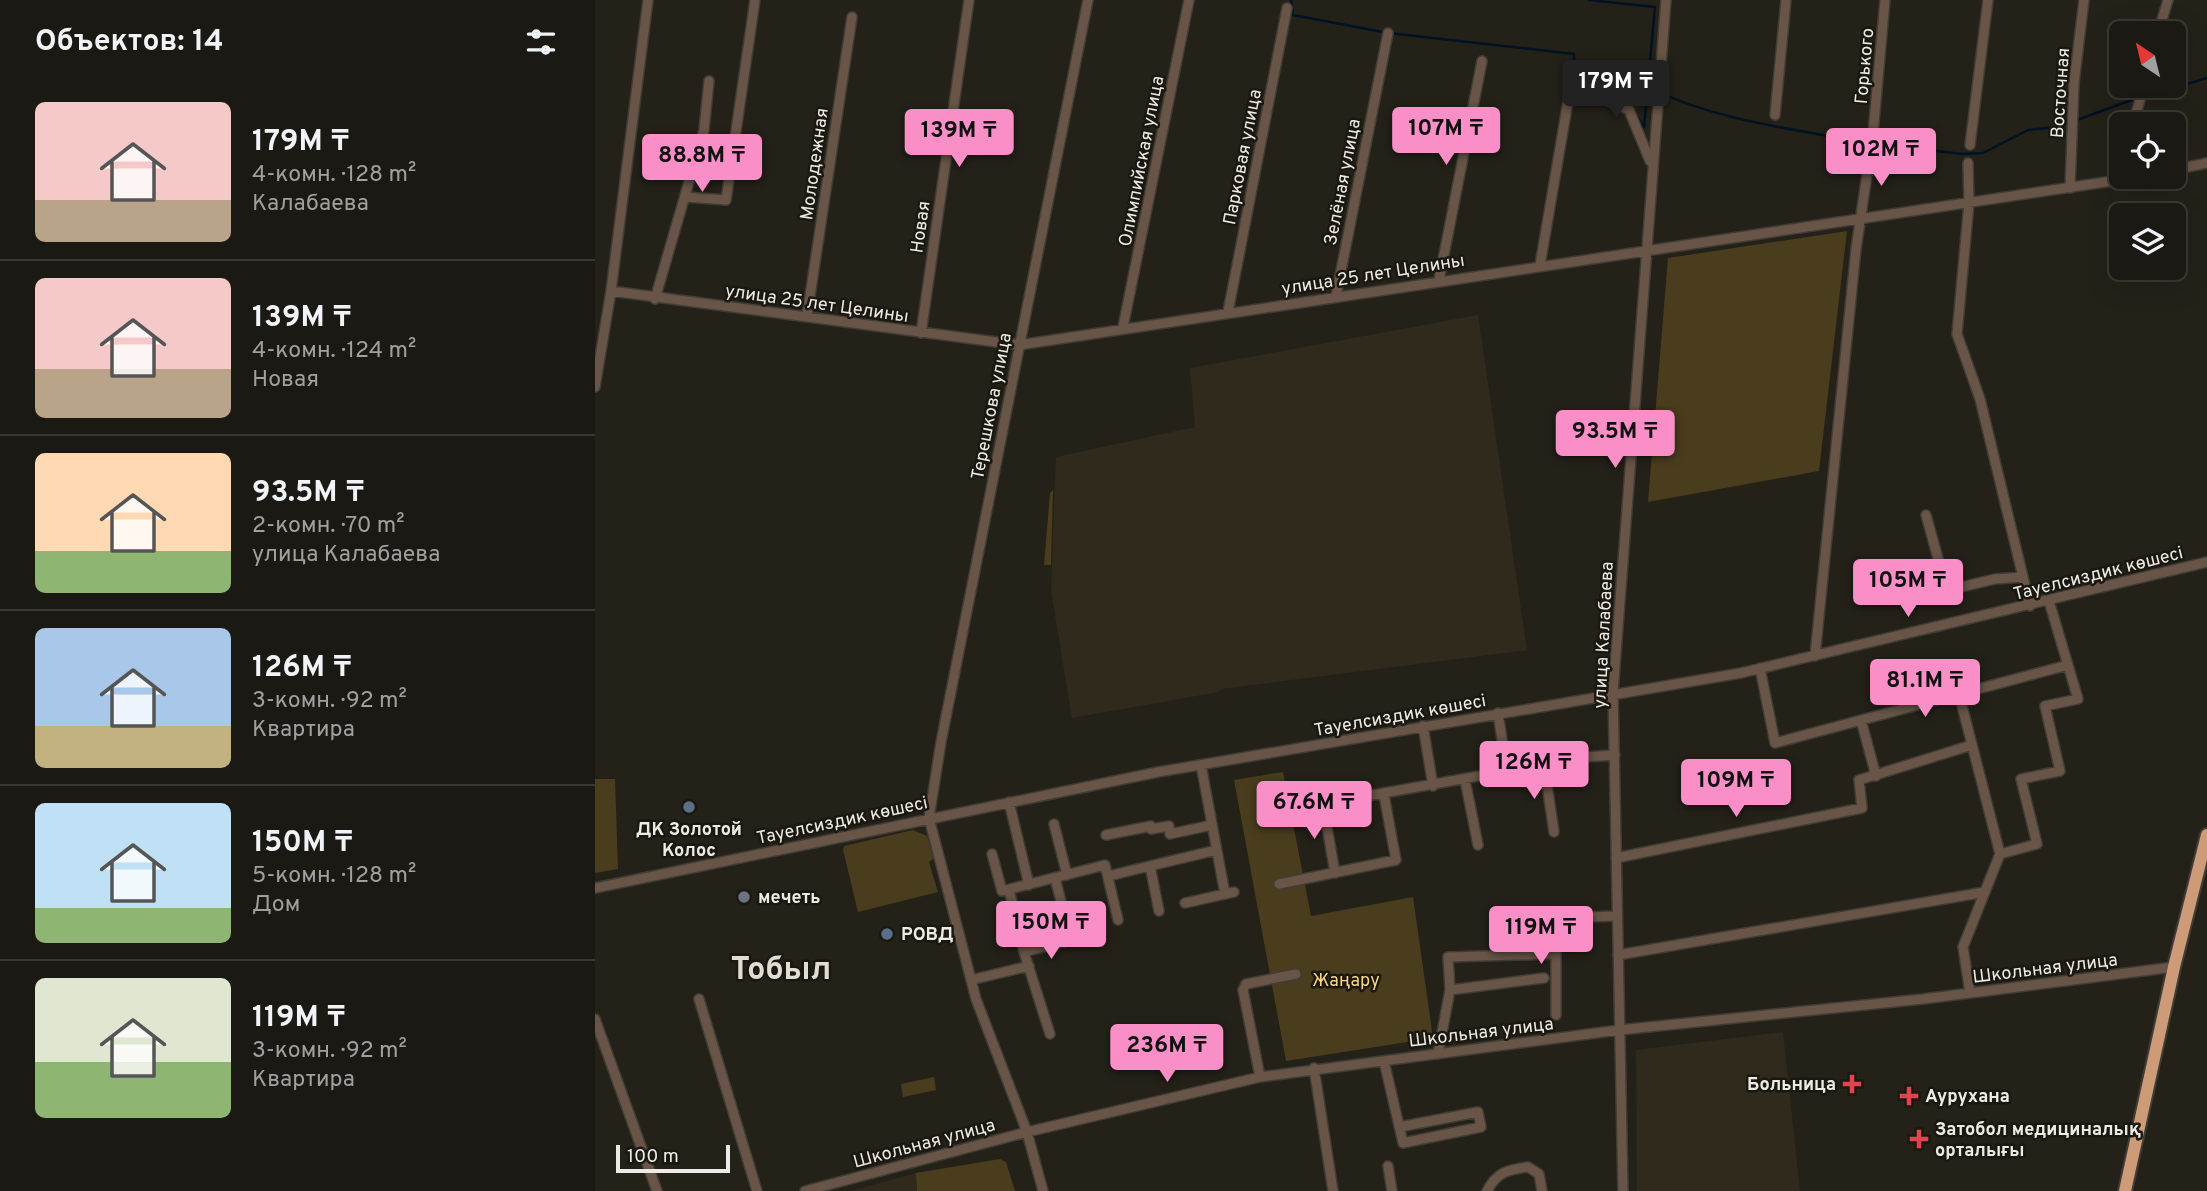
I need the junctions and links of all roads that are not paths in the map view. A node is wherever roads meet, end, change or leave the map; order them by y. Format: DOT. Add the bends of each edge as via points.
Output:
graph roads {
  1 [pos="648,0"];
  2 [pos="755,0"];
  3 [pos="969,0"];
  4 [pos="1088,0"];
  5 [pos="1189,0"];
  6 [pos="1666,0"];
  7 [pos="1787,0"];
  8 [pos="1885,0"];
  9 [pos="1988,0"];
  10 [pos="2084,0"];
  11 [pos="2168,0"];
  12 [pos="1287,8"];
  13 [pos="852,17"];
  14 [pos="2162,21"];
  15 [pos="1388,33"];
  16 [pos="1482,61"];
  17 [pos="709,80"];
  18 [pos="1775,115"];
  19 [pos="1970,145"];
  20 [pos="1968,163"];
  21 [pos="2207,163"];
  22 [pos="1652,164"];
  23 [pos="2186,167"];
  24 [pos="2109,182"];
  25 [pos="2070,188"];
  26 [pos="686,197"];
  27 [pos="1969,203"];
  28 [pos="1862,219"];
  29 [pos="1645,249"];
  30 [pos="1540,265"];
  31 [pos="1439,280"];
  32 [pos="611,290"];
  33 [pos="1336,296"];
  34 [pos="655,299"];
  35 [pos="1228,312"];
  36 [pos="807,316"];
  37 [pos="1123,327"];
  38 [pos="921,333"];
  39 [pos="1019,345"];
  40 [pos="595,387"];
  41 [pos="1926,515"];
  42 [pos="2207,562"];
  43 [pos="2023,577"];
  44 [pos="2049,601"];
  45 [pos="2030,606"];
  46 [pos="1815,656"];
  47 [pos="2068,665"];
  48 [pos="1760,668"];
  49 [pos="1613,692"];
  50 [pos="1959,694"];
  51 [pos="1498,713"];
  52 [pos="1861,720"];
  53 [pos="1423,726"];
  54 [pos="1972,745"];
  55 [pos="1615,755"];
  56 [pos="1201,765"];
  57 [pos="1544,765"];
  58 [pos="1507,772"];
  59 [pos="1876,776"];
  60 [pos="1465,780"];
  61 [pos="1433,786"];
  62 [pos="1384,795"];
  63 [pos="1009,802"];
  64 [pos="1323,804"];
  65 [pos="1266,814"];
  66 [pos="929,818"];
  67 [pos="1054,824"];
  68 [pos="1212,825"];
  69 [pos="1554,832"];
  70 [pos="1106,835"];
  71 [pos="2207,835"];
  72 [pos="1478,845"];
  73 [pos="1216,850"];
  74 [pos="992,854"];
  75 [pos="2000,854"];
  76 [pos="1616,858"];
  77 [pos="1150,866"];
  78 [pos="1335,873"];
  79 [pos="1067,876"];
  80 [pos="1108,876"];
  81 [pos="1055,878"];
  82 [pos="1279,884"];
  83 [pos="1029,885"];
  84 [pos="595,888"];
  85 [pos="1009,890"];
  86 [pos="1985,892"];
  87 [pos="1185,902"];
  88 [pos="1160,911"];
  89 [pos="1617,916"];
  90 [pos="1118,920"];
  91 [pos="1024,952"];
  92 [pos="1556,954"];
  93 [pos="1618,955"];
  94 [pos="1030,966"];
  95 [pos="2174,967"];
  96 [pos="1296,974"];
  97 [pos="1544,978"];
  98 [pos="971,980"];
  99 [pos="1450,990"];
  100 [pos="1970,993"];
  101 [pos="699,999"];
  102 [pos="1556,1015"];
  103 [pos="595,1018"];
  104 [pos="1619,1030"];
  105 [pos="1049,1034"];
  106 [pos="1438,1054"];
  107 [pos="1384,1061"];
  108 [pos="1314,1069"];
  109 [pos="1260,1077"];
  110 [pos="1399,1127"];
  111 [pos="1027,1132"];
  112 [pos="1388,1166"];
  113 [pos="657,1191"];
  114 [pos="757,1191"];
  115 [pos="805,1191"];
  116 [pos="1043,1191"];
  117 [pos="1333,1191"];
  118 [pos="1392,1191"];
  119 [pos="1487,1191"];
  120 [pos="1542,1191"];
  121 [pos="1623,1191"];
  122 [pos="2125,1191"];
  1 -- 32 [label="street"];
  2 -- 26 [label="street" via="726,200"];
  3 -- 38 [label="street, Новая"];
  4 -- 39 [label="street, Терешкова улица"];
  5 -- 37 [label="street, Олимпийская улица"];
  6 -- 22 [label="street, улица Калабаева"];
  7 -- 18 [label="street"];
  8 -- 28 [label="street, Горького"];
  9 -- 19 [label="street"];
  10 -- 25 [label="street, Восточная" via="2074,83"];
  11 -- 14 [label="street"];
  12 -- 35 [label="street, Парковая улица"];
  13 -- 36 [label="street, Молодежная"];
  15 -- 33 [label="street, Зелёная улица"];
  16 -- 31 [label="street"];
  17 -- 26 [label="street" via="704,130"];
  20 -- 27 [label="street"];
  21 -- 23 [label="street"];
  22 -- 29 [label="street, улица Калабаева"];
  22 -- 30 [label="street" via="1629,110 1571,84"];
  24 -- 25 [label="street, улица 25 лет Целины"];
  25 -- 27 [label="street, улица 25 лет Целины"];
  26 -- 34 [label="street"];
  27 -- 28 [label="street, улица 25 лет Целины"];
  27 -- 43 [label="street" via="1957,334 1980,399"];
  28 -- 29 [label="street, улица 25 лет Целины"];
  28 -- 46 [label="street, Горького"];
  29 -- 30 [label="street, улица 25 лет Целины"];
  29 -- 49 [label="street, улица Калабаева"];
  30 -- 31 [label="street, улица 25 лет Целины"];
  31 -- 33 [label="street, улица 25 лет Целины"];
  32 -- 34 [label="street, улица 25 лет Целины"];
  32 -- 40 [label="street"];
  33 -- 35 [label="street, улица 25 лет Целины"];
  34 -- 36 [label="street, улица 25 лет Целины"];
  35 -- 37 [label="street, улица 25 лет Целины"];
  36 -- 38 [label="street, улица 25 лет Целины"];
  37 -- 39 [label="street, улица 25 лет Целины"];
  38 -- 39 [label="street, улица 25 лет Целины"];
  39 -- 66 [label="street, Терешкова улица"];
  41 -- 43 [label="street" via="1945,584 1957,588"];
  42 -- 44 [label="street, Тауелсиздик көшесі"];
  43 -- 45 [label="street"];
  44 -- 45 [label="street, Тауелсиздик көшесі"];
  44 -- 47 [label="street"];
  45 -- 46 [label="street, Тауелсиздик көшесі"];
  46 -- 48 [label="street, Тауелсиздик көшесі"];
  47 -- 50 [label="street"];
  47 -- 75 [label="street" via="2078,699 2045,706 2060,771 2021,779 2037,845"];
  48 -- 49 [label="street, Тауелсиздик көшесі"];
  48 -- 52 [label="street" via="1775,743"];
  49 -- 51 [label="street, Тауелсиздик көшесі"];
  49 -- 55 [label="street, улица Калабаева"];
  50 -- 52 [label="street"];
  50 -- 54 [label="street"];
  51 -- 53 [label="street, Тауелсиздик көшесі"];
  51 -- 58 [label="street"];
  52 -- 59 [label="street"];
  53 -- 56 [label="street, Тауелсиздик көшесі"];
  53 -- 61 [label="street"];
  54 -- 59 [label="street"];
  54 -- 75 [label="street"];
  55 -- 57 [label="street"];
  55 -- 76 [label="street, улица Калабаева"];
  56 -- 63 [label="street, Тауелсиздик көшесі"];
  56 -- 68 [label="street"];
  57 -- 58 [label="street"];
  57 -- 69 [label="street"];
  58 -- 60 [label="street"];
  59 -- 76 [label="street" via="1859,780 1862,808"];
  60 -- 61 [label="street"];
  60 -- 72 [label="street"];
  61 -- 62 [label="street"];
  62 -- 64 [label="street"];
  62 -- 78 [label="street" via="1396,860"];
  63 -- 66 [label="street, Тауелсиздик көшесі"];
  63 -- 83 [label="street"];
  64 -- 65 [label="street"];
  64 -- 78 [label="street"];
  66 -- 84 [label="street, Тауелсиздик көшесі"];
  66 -- 98 [label="street"];
  67 -- 79 [label="street"];
  68 -- 70 [label="street" via="1170,834 1169,826 1151,826"];
  68 -- 73 [label="street"];
  71 -- 95 [label="highway"];
  73 -- 77 [label="street"];
  73 -- 87 [label="street" via="1229,893"];
  74 -- 85 [label="street" via="1002,891"];
  75 -- 86 [label="street"];
  76 -- 89 [label="street, улица Калабаева"];
  77 -- 80 [label="street"];
  77 -- 88 [label="street"];
  78 -- 82 [label="street"];
  79 -- 80 [label="street" via="1105,865"];
  79 -- 81 [label="street"];
  80 -- 90 [label="street"];
  81 -- 83 [label="street"];
  81 -- 91 [label="street" via="1071,940"];
  83 -- 85 [label="street"];
  85 -- 91 [label="street"];
  86 -- 93 [label="street"];
  86 -- 100 [label="street" via="1963,947"];
  89 -- 92 [label="street" via="1556,918"];
  89 -- 93 [label="street, улица Калабаева"];
  91 -- 94 [label="street"];
  92 -- 99 [label="street" via="1448,957"];
  92 -- 102 [label="street"];
  93 -- 104 [label="street, улица Калабаева"];
  94 -- 98 [label="street"];
  94 -- 105 [label="street"];
  95 -- 100 [label="street, Школьная улица"];
  95 -- 122 [label="highway"];
  96 -- 109 [label="street" via="1246,984 1243,990"];
  97 -- 99 [label="street"];
  98 -- 111 [label="street"];
  99 -- 106 [label="street"];
  100 -- 104 [label="street, Школьная улица"];
  101 -- 114 [label="street"];
  103 -- 113 [label="street"];
  104 -- 106 [label="street, Школьная улица"];
  104 -- 121 [label="street, улица Калабаева"];
  106 -- 107 [label="street, Школьная улица"];
  107 -- 108 [label="street, Школьная улица"];
  107 -- 110 [label="street"];
  108 -- 109 [label="street, Школьная улица"];
  108 -- 117 [label="street"];
  109 -- 111 [label="street, Школьная улица"];
  110 -- 110 [label="street" via="1403,1143 1481,1127 1478,1112"];
  111 -- 115 [label="street, Школьная улица"];
  111 -- 116 [label="street"];
  112 -- 118 [label="street"];
  119 -- 120 [label="street" via="1504,1170 1528,1167 1539,1174"];
}
